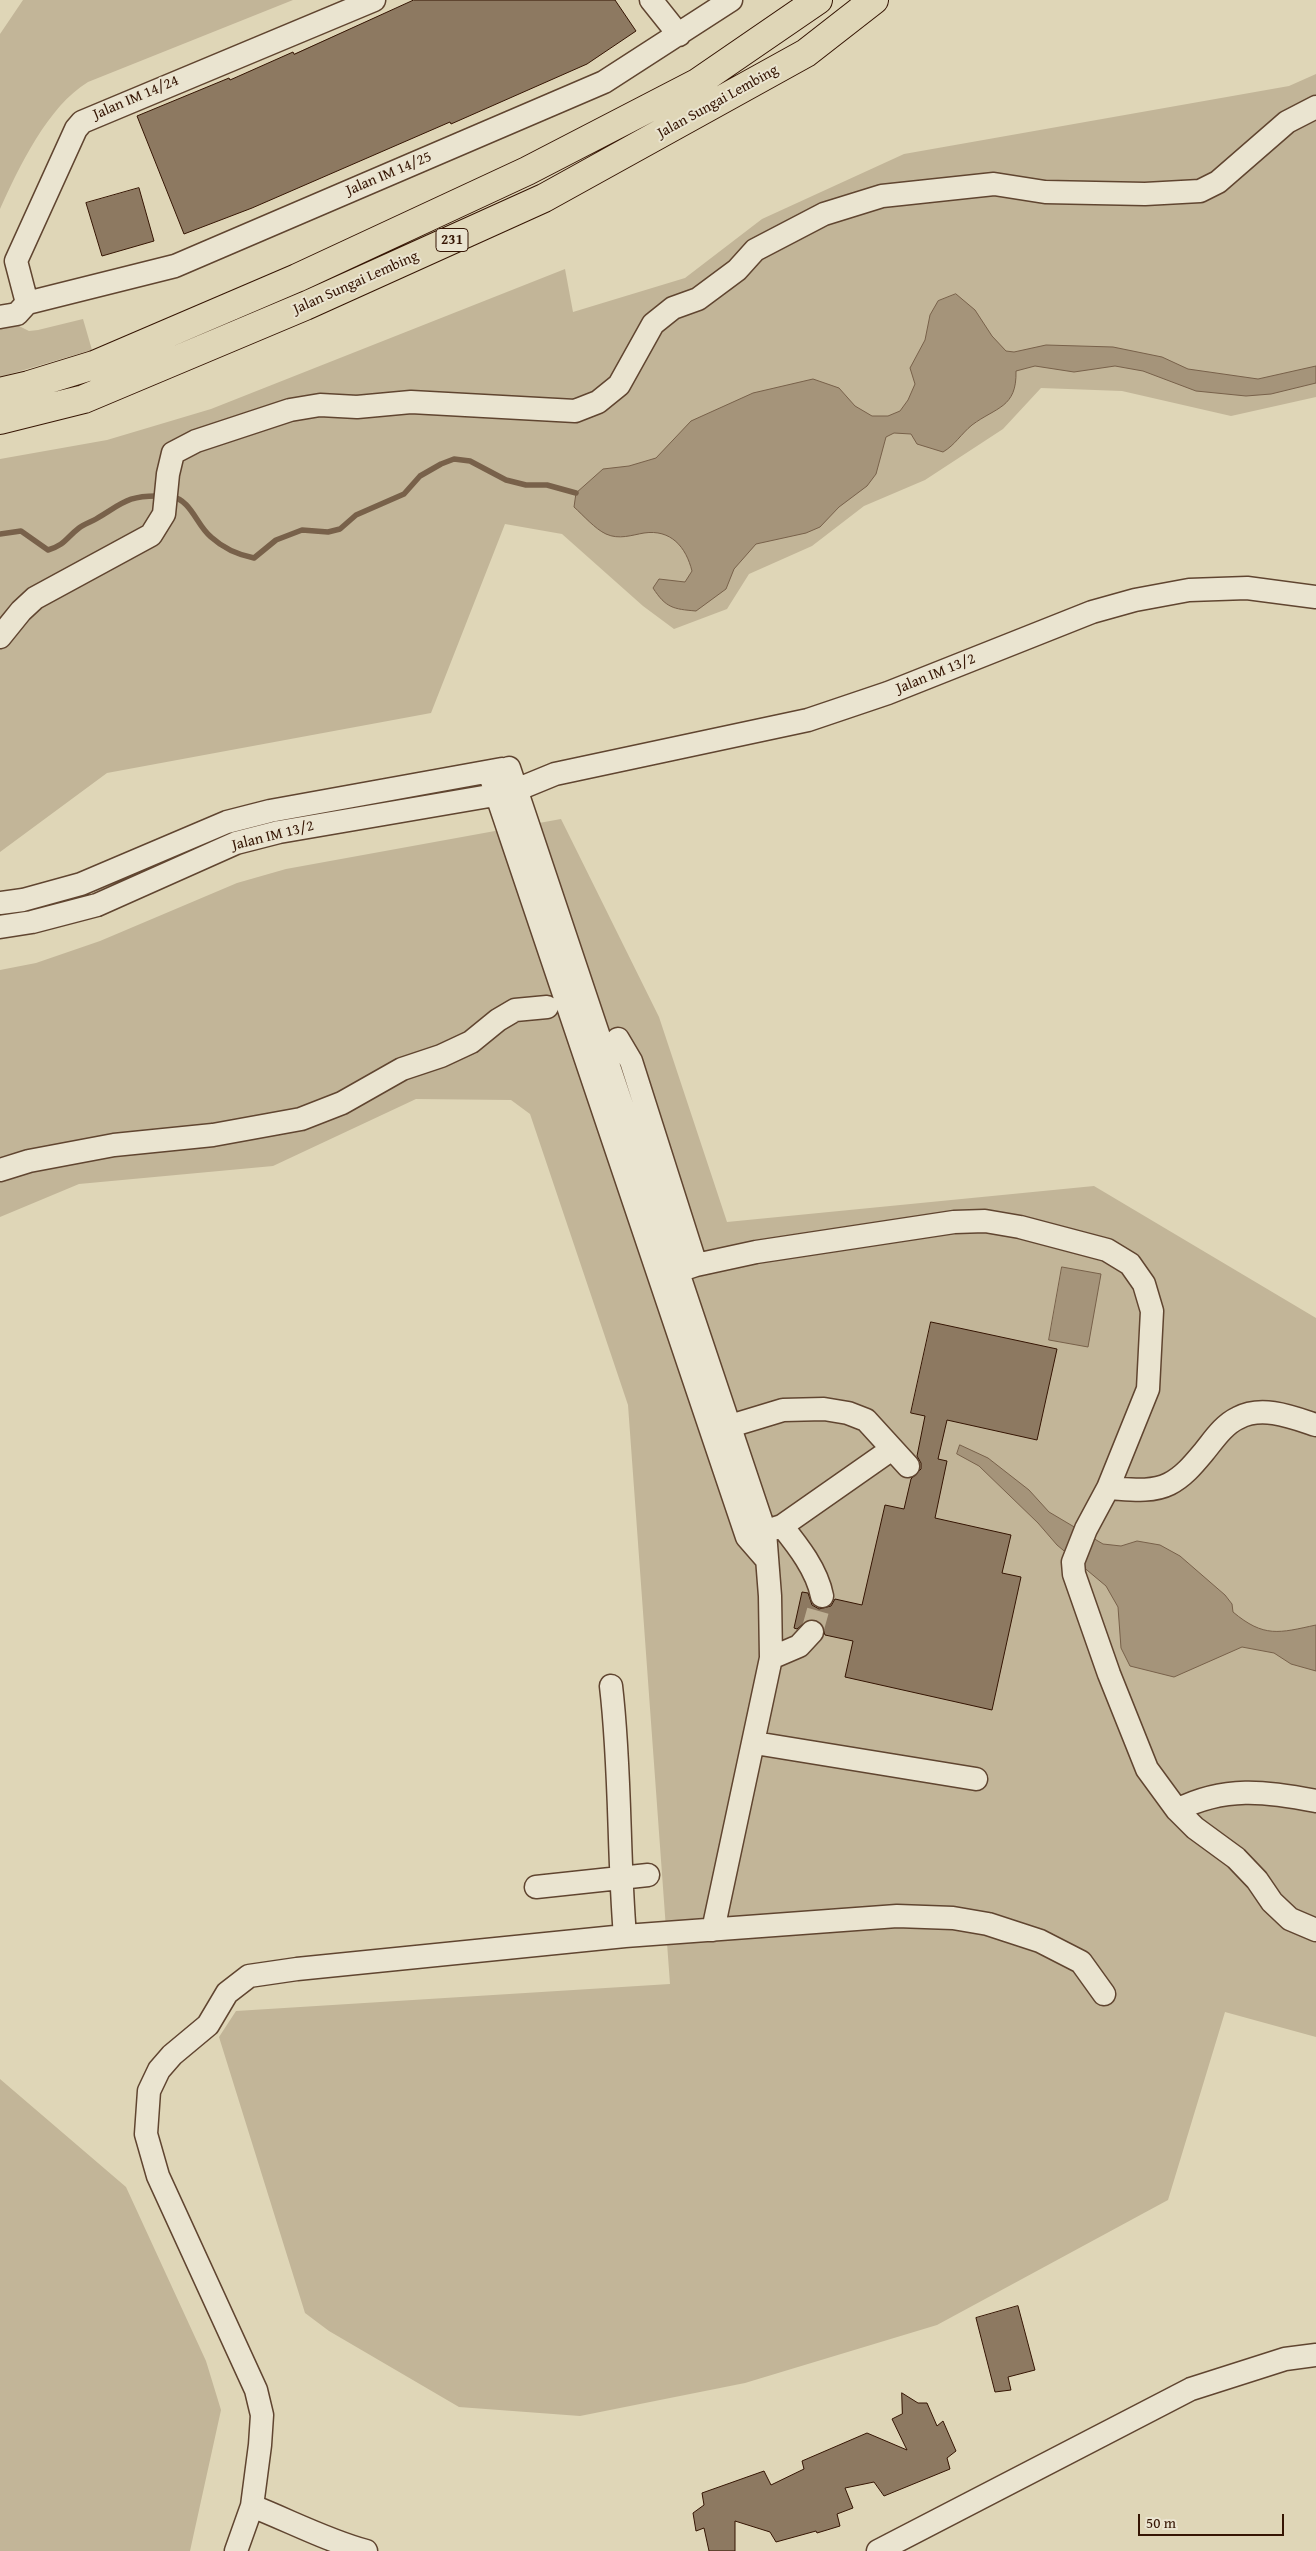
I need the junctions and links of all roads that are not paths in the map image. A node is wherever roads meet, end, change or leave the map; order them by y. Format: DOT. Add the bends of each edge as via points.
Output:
graph roads {
  1 [pos="374,0"];
  2 [pos="650,0"];
  3 [pos="731,0"];
  4 [pos="818,0"];
  5 [pos="874,0"];
  6 [pos="678,35"];
  7 [pos="1316,107"];
  8 [pos="27,303"];
  9 [pos="0,317"];
  10 [pos="0,392"];
  11 [pos="0,420"];
  12 [pos="1316,597"];
  13 [pos="0,637"];
  14 [pos="499,770"];
  15 [pos="555,774"];
  16 [pos="506,792"];
  17 [pos="0,904"];
  18 [pos="0,927"];
  19 [pos="547,1006"];
  20 [pos="618,1039"];
  21 [pos="633,1166"];
  22 [pos="0,1170"];
  23 [pos="687,1268"];
  24 [pos="684,1318"];
  25 [pos="1316,1425"];
  26 [pos="721,1429"];
  27 [pos="892,1449"];
  28 [pos="908,1466"];
  29 [pos="1108,1488"];
  30 [pos="764,1532"];
  31 [pos="822,1596"];
  32 [pos="812,1632"];
  33 [pos="771,1658"];
  34 [pos="611,1686"];
  35 [pos="755,1743"];
  36 [pos="976,1779"];
  37 [pos="1316,1801"];
  38 [pos="1177,1810"];
  39 [pos="648,1875"];
  40 [pos="620,1877"];
  41 [pos="536,1887"];
  42 [pos="713,1930"];
  43 [pos="1316,1930"];
  44 [pos="625,1936"];
  45 [pos="1104,1994"];
  46 [pos="1316,2355"];
  47 [pos="252,2506"];
  48 [pos="236,2551"];
  49 [pos="366,2551"];
  50 [pos="878,2551"];
  1 -- 8 [label="street, Jalan IM 14/24" via="82,122 16,261"];
  2 -- 6 [label="street"];
  3 -- 6 [label="street, Jalan IM 14/25"];
  4 -- 10 [label="main road, Jalan Sungai Lembing / 231" via="696,83 527,171 297,278 94,365"];
  5 -- 11 [label="main road, Jalan Sungai Lembing / 231" via="806,53 544,198 305,306 84,399"];
  6 -- 8 [label="street, Jalan IM 14/25" via="604,82 176,266"];
  7 -- 13 [label="street" via="1287,122 1218,182 1200,191 1145,194 1045,192 994,184 882,196 824,214 755,250 737,270 653,324 619,385 598,402 575,411 411,402 356,407 320,404 290,410 196,441 173,453 164,514 151,534 35,598 20,610"];
  8 -- 9 [label="street, Jalan IM 14/25" via="17,314"];
  12 -- 15 [label="street, Jalan IM 13/2" via="1247,588 1189,590 1135,600 1092,612 888,694 808,720"];
  14 -- 15 [label="street, Jalan IM 13/2"];
  14 -- 16 [label="street"];
  14 -- 17 [label="street, Jalan IM 13/2" via="270,811 227,822 81,884"];
  15 -- 16 [label="street, Jalan IM 13/2"];
  16 -- 18 [label="street, Jalan IM 13/2" via="279,832 236,843 96,905"];
  16 -- 21 [label="street"];
  19 -- 22 [label="street" via="515,1010 471,1042 402,1069 342,1103 301,1118 213,1135 114,1145 29,1161"];
  20 -- 23 [label="street" via="631,1061"];
  21 -- 23 [label="street"];
  21 -- 24 [label="street"];
  23 -- 24 [label="street"];
  23 -- 29 [label="street" via="766,1251 984,1221 1107,1250 1130,1264 1144,1284 1152,1311 1148,1389"];
  24 -- 26 [label="street"];
  25 -- 29 [label="street" via="1279,1414 1238,1417 1224,1427 1187,1471 1168,1484 1148,1490"];
  26 -- 27 [label="street" via="783,1410 824,1409 866,1420"];
  26 -- 30 [label="street"];
  27 -- 28 [label="street"];
  27 -- 30 [label="street"];
  29 -- 38 [label="street" via="1086,1529 1073,1562 1074,1574 1147,1769"];
  30 -- 31 [label="street" via="798,1546 819,1582"];
  30 -- 33 [label="street"];
  32 -- 33 [label="street" via="799,1646"];
  33 -- 35 [label="street"];
  34 -- 40 [label="street" via="618,1752"];
  35 -- 36 [label="street"];
  35 -- 42 [label="street"];
  37 -- 38 [label="street" via="1272,1792 1230,1793 1199,1799"];
  38 -- 43 [label="street" via="1194,1828 1236,1858 1290,1919"];
  39 -- 40 [label="street"];
  40 -- 41 [label="street"];
  40 -- 44 [label="street"];
  42 -- 44 [label="street"];
  42 -- 45 [label="street" via="898,1916 953,1918 1016,1932 1058,1948 1081,1962"];
  44 -- 47 [label="street" via="249,1976 227,1992 208,2025 159,2070 150,2091 146,2134 156,2168 256,2390 262,2416"];
  46 -- 50 [label="street" via="1285,2359 1191,2390"];
  47 -- 48 [label="street"];
  47 -- 49 [label="street" via="342,2545"];
}
